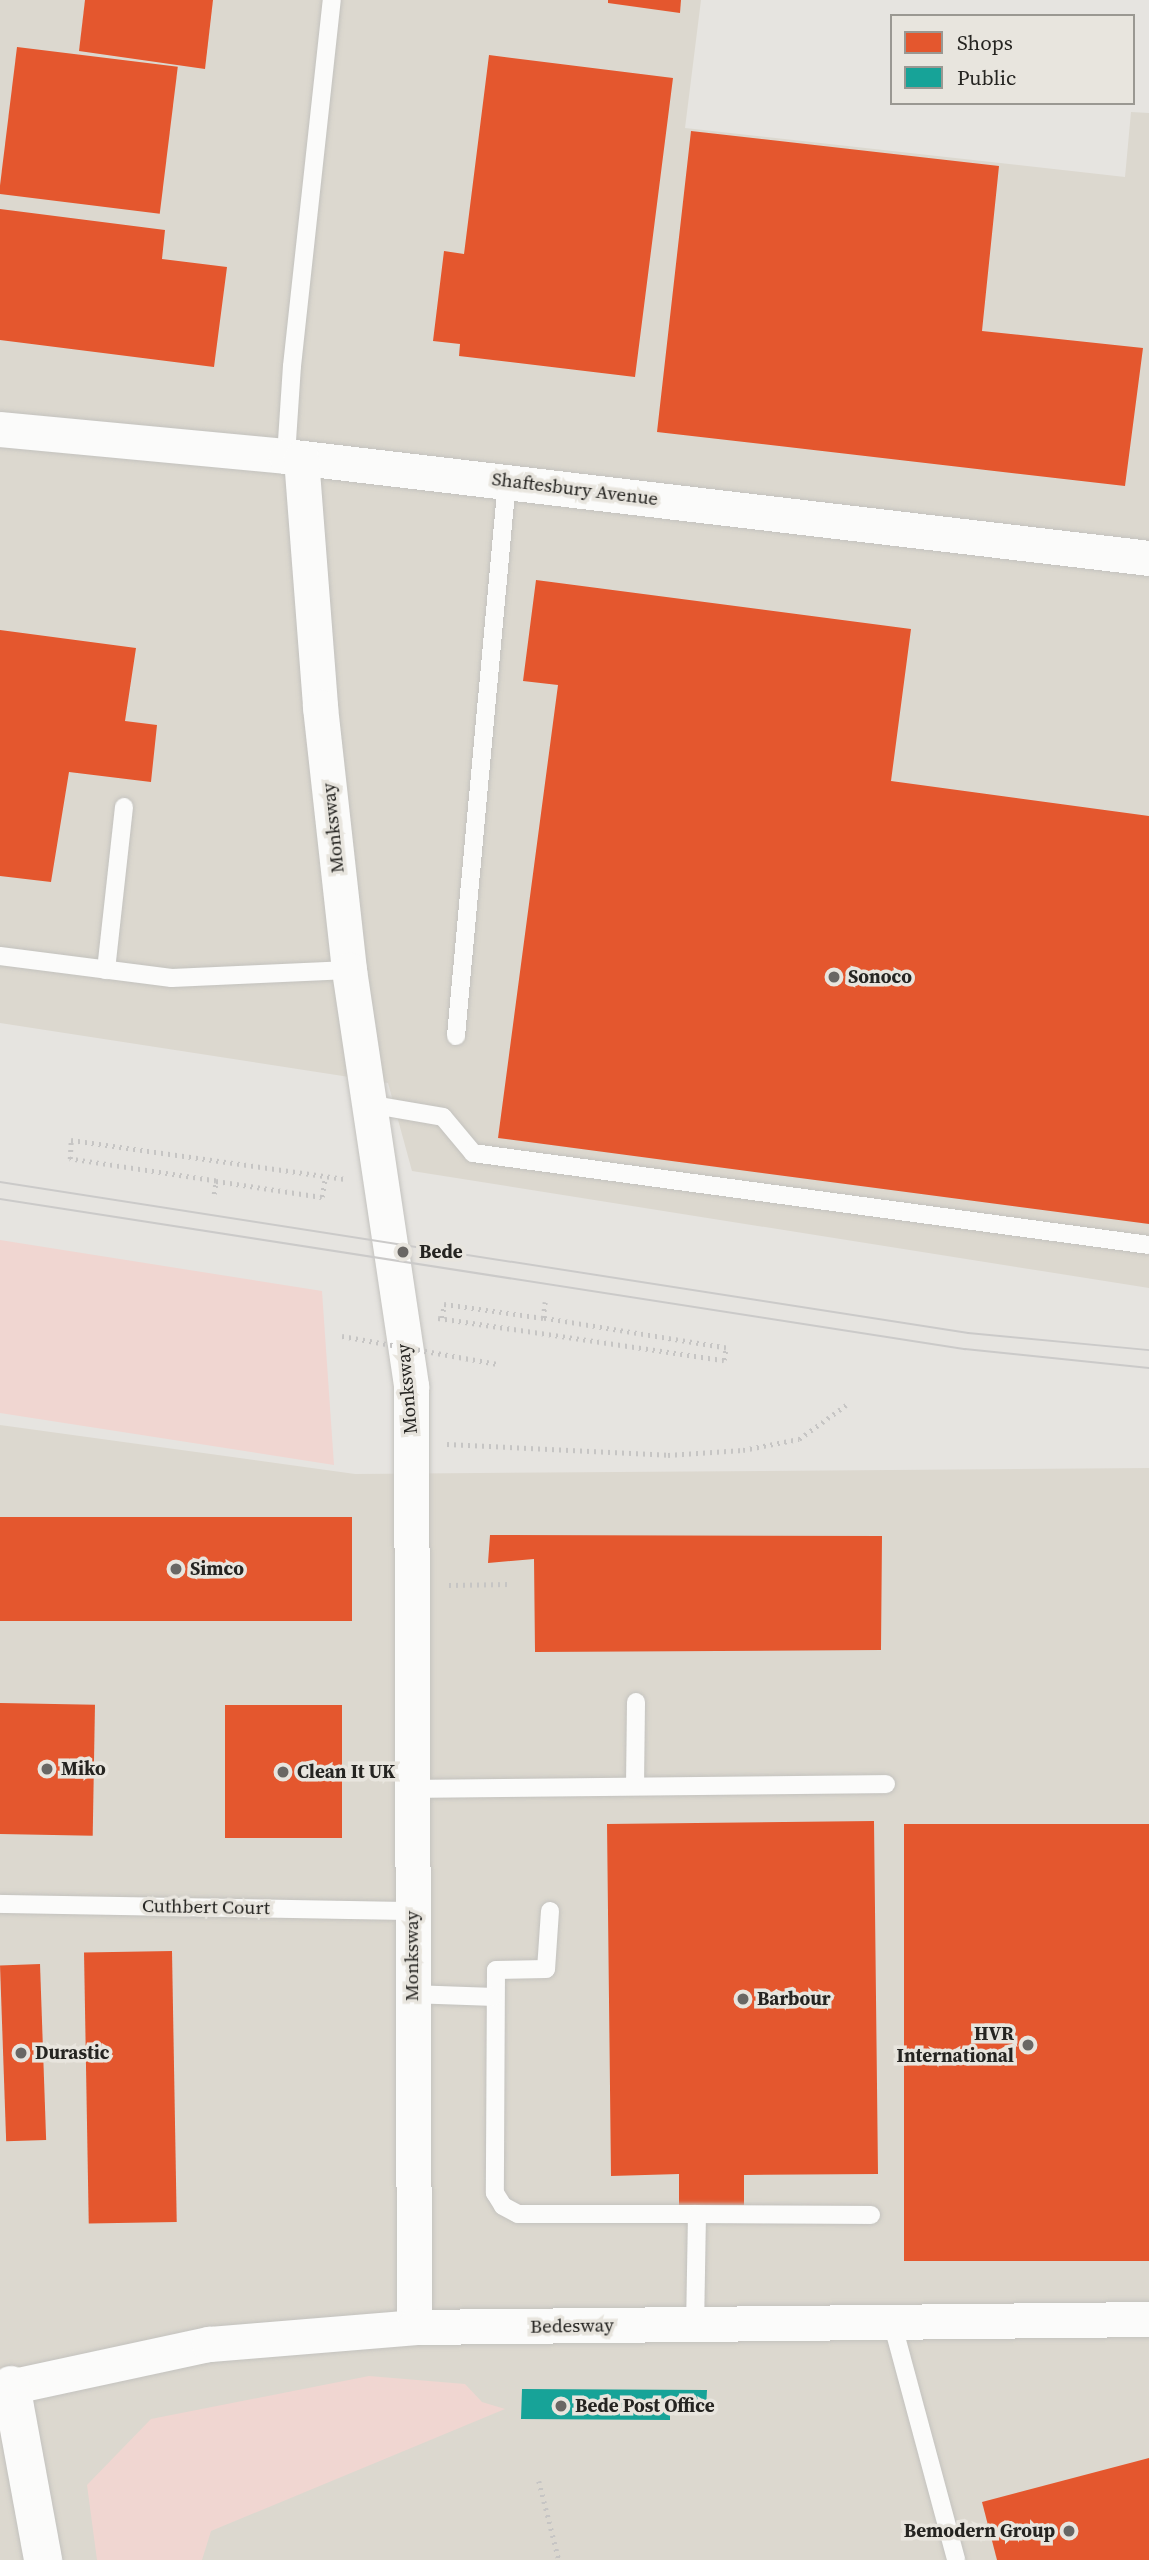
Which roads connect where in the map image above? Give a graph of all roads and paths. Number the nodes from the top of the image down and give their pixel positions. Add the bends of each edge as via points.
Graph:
1 (332, 0) edge
2 (0, 429) edge
3 (294, 456) junction
4 (508, 481) junction
5 (1149, 558) edge
6 (124, 807) dead end
7 (0, 956) edge
8 (106, 970) junction
9 (349, 970) junction
10 (456, 1036) dead end
11 (368, 1104) junction
12 (325, 1178) junction
13 (357, 1180) dead end
14 (216, 1181) junction
15 (214, 1195) dead end
16 (1149, 1244) edge
17 (545, 1302) dead end
18 (399, 1312) junction
19 (442, 1318) junction
20 (543, 1318) junction
21 (342, 1336) dead end
22 (498, 1364) dead end
23 (846, 1405) dead end
24 (412, 1443) junction
25 (511, 1584) dead end
26 (412, 1586) junction
27 (636, 1702) dead end
28 (886, 1784) dead end
29 (635, 1785) junction
30 (414, 1789) junction
31 (0, 1904) edge
32 (412, 1911) junction
33 (550, 1911) dead end
34 (412, 1994) junction
35 (493, 1997) junction
36 (697, 2214) junction
37 (871, 2215) dead end
38 (1149, 2319) edge
39 (892, 2322) junction
40 (695, 2324) junction
41 (414, 2328) junction
42 (6, 2387) edge
43 (539, 2481) dead end
44 (43, 2560) edge
45 (559, 2560) edge
46 (956, 2560) edge

1 - 3 lane via 292,366
2 - 3 street, Shaftesbury Avenue
3 - 4 street, Shaftesbury Avenue
3 - 9 street, Monksway
4 - 5 street, Shaftesbury Avenue
4 - 10 lane
6 - 8 lane
7 - 8 lane
8 - 9 lane via 172,978
9 - 11 street, Monksway
11 - 16 lane via 443,1117 473,1153
11 - 18 street, Monksway
12 - 13 path
12 - 14 path via 322,1197
12 - 14 path via 71,1140 70,1159
14 - 15 path
17 - 20 path
18 - 19 path
18 - 24 street, Monksway via 411,1386
19 - 20 path via 444,1304
19 - 20 path via 724,1360 726,1348
21 - 22 path, bridge
23 - 24 path via 799,1438 743,1450 668,1455
24 - 26 street, Monksway
25 - 26 path
26 - 30 street, Monksway
27 - 29 lane
28 - 29 lane
29 - 30 lane
30 - 32 street, Monksway
31 - 32 lane, Cuthbert Court
32 - 34 street, Monksway
33 - 35 lane via 546,1969 496,1970
34 - 35 lane
34 - 41 street, Monksway
35 - 36 lane via 495,2193 503,2206 518,2214
36 - 37 lane
36 - 40 lane
38 - 39 street, Bedesway
39 - 40 street, Bedesway
39 - 46 lane
40 - 41 street, Bedesway
41 - 42 street, Bedesway via 209,2344
42 - 44 street
43 - 45 path

